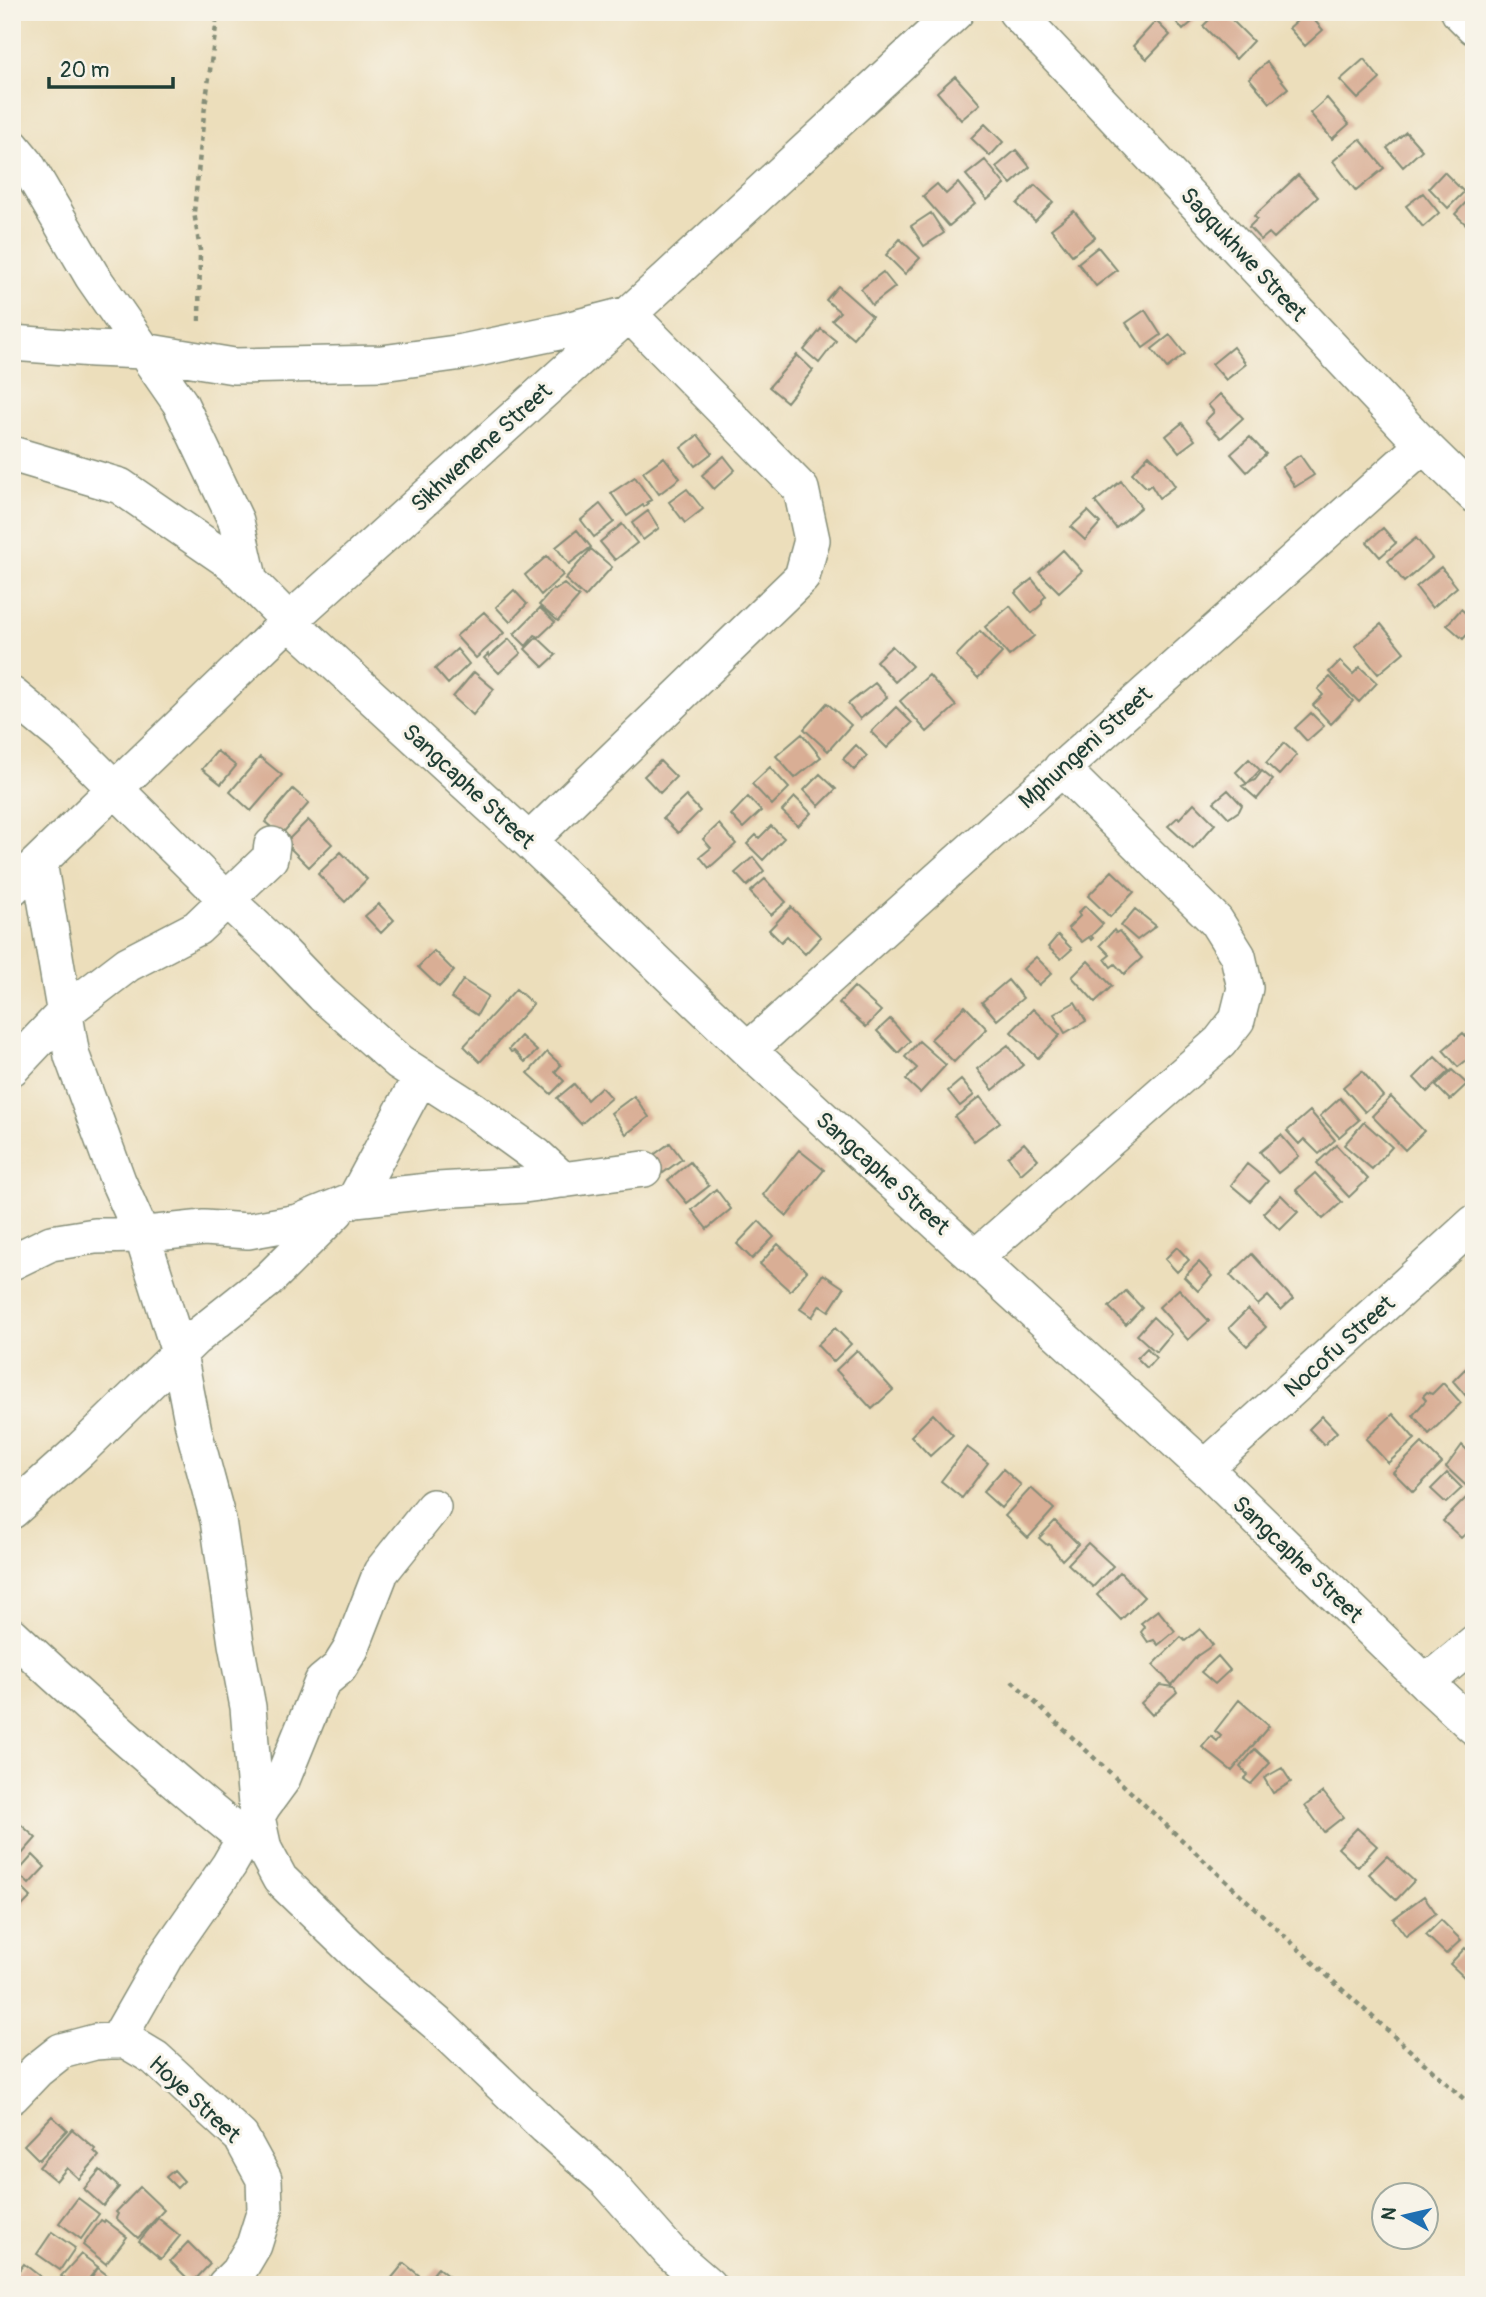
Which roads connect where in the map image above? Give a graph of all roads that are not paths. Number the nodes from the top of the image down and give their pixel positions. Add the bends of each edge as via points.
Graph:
1 (956, 12) edge
2 (1016, 12) edge
3 (1459, 12) edge
4 (1474, 27) edge
5 (12, 146) edge
6 (629, 314) junction
7 (12, 343) edge
8 (144, 351) junction
9 (1423, 445) junction
10 (12, 454) edge
11 (1474, 495) edge
12 (250, 582) junction
13 (289, 621) junction
14 (12, 695) edge
15 (1061, 768) junction
16 (117, 788) junction
17 (529, 841) junction
18 (272, 845) dead end
19 (39, 862) junction
20 (12, 888) edge
21 (227, 900) junction
22 (65, 1012) junction
23 (748, 1050) junction
24 (12, 1068) edge
25 (421, 1076) junction
26 (644, 1169) dead end
27 (563, 1180) junction
28 (350, 1202) junction
29 (1474, 1223) edge
30 (142, 1235) junction
31 (976, 1257) junction
32 (12, 1262) edge
33 (179, 1354) junction
34 (1205, 1468) junction
35 (433, 1507) dead end
36 (12, 1511) edge
37 (12, 1635) edge
38 (1474, 1643) edge
39 (1426, 1683) junction
40 (1474, 1727) edge
41 (251, 1828) junction
42 (117, 2041) junction
43 (12, 2096) edge
44 (225, 2285) edge
45 (708, 2285) edge

1 - 6 street, Sikhwenene Street
2 - 9 street, Sagqukhwe Street
3 - 4 street
5 - 8 street
6 - 8 street via 513,342 382,363 234,366
6 - 13 street, Sikhwenene Street
6 - 17 street via 801,489 812,540 802,577
7 - 8 street
8 - 12 street via 180,403 236,521
9 - 11 street, Sagqukhwe Street
9 - 15 street, Mphungeni Street
10 - 12 street, Sangcaphe Street via 120,486 232,563
12 - 13 street, Sangcaphe Street
13 - 16 street, Sikhwenene Street
13 - 17 street, Sangcaphe Street
14 - 16 street
15 - 23 street, Mphungeni Street
15 - 31 street via 1216,921 1238,956 1245,988 1237,1020 1220,1042
16 - 19 street, Sikhwenene Street
16 - 21 street
17 - 23 street, Sangcaphe Street
18 - 21 street via 270,858
19 - 20 street, Sikhwenene Street
19 - 22 street
21 - 22 street via 197,928 128,964
21 - 25 street via 323,995
22 - 24 street
22 - 30 street via 72,1056
23 - 31 street, Sangcaphe Street
25 - 27 street via 537,1156
25 - 28 street
26 - 27 street
27 - 28 street
28 - 30 street via 298,1222 248,1231 204,1228
28 - 33 street via 268,1280
29 - 34 street, Nocofu Street
30 - 32 street via 51,1243
30 - 33 street
31 - 34 street, Sangcaphe Street
33 - 36 street
33 - 41 street via 218,1520 248,1707
34 - 39 street, Sangcaphe Street
35 - 41 street via 381,1572 351,1649 339,1668 322,1682 282,1780
37 - 41 street via 190,1794
38 - 39 street
39 - 40 street, Sangcaphe Street
41 - 42 street via 165,1957
41 - 45 street via 280,1879 607,2181 671,2253
42 - 43 street, Hoye Street via 61,2051
42 - 44 street, Hoye Street via 125,2040 155,2058 241,2137 264,2179 265,2210 254,2245

